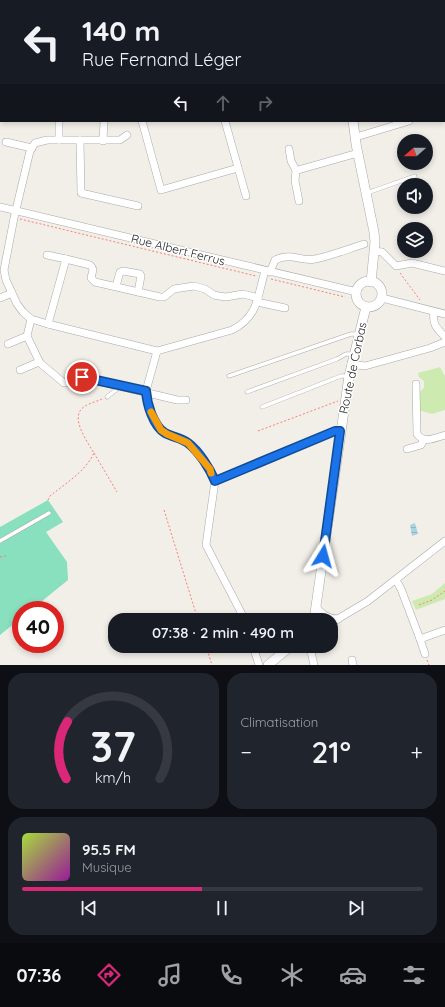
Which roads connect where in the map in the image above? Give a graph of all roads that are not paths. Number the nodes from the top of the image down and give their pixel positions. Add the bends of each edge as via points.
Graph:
1 (59, 122) edge
2 (104, 122) edge
3 (142, 122) edge
4 (226, 122) edge
5 (353, 122) edge
6 (406, 122) edge
7 (126, 135) dead end
8 (356, 137) junction
9 (58, 140) junction
10 (80, 140) junction
11 (103, 141) junction
12 (6, 142) dead end
13 (32, 148) junction
14 (289, 149) dead end
15 (358, 153) junction
16 (238, 168) junction
17 (296, 170) junction
18 (415, 176) dead end
19 (367, 193) junction
20 (246, 196) dead end
21 (299, 201) dead end
22 (138, 206) dead end
23 (0, 207) edge
24 (16, 211) junction
25 (364, 244) dead end
26 (374, 251) junction
27 (4, 252) edge
28 (48, 255) dead end
29 (66, 259) junction
30 (267, 271) junction
31 (445, 271) edge
32 (371, 282) junction
33 (116, 286) junction
34 (138, 292) junction
35 (357, 292) junction
36 (12, 293) junction
37 (0, 298) edge
38 (382, 298) junction
39 (257, 300) junction
40 (366, 307) junction
41 (285, 308) dead end
42 (434, 312) junction
43 (445, 314) edge
44 (31, 319) junction
45 (48, 324) junction
46 (358, 334) junction
47 (27, 336) junction
48 (445, 337) edge
49 (445, 342) edge
50 (8, 344) dead end
51 (157, 351) junction
52 (353, 354) junction
53 (39, 362) junction
54 (351, 364) junction
55 (20, 370) dead end
56 (229, 376) dead end
57 (348, 376) junction
58 (416, 384) dead end
59 (119, 385) junction
60 (146, 391) junction
61 (247, 392) dead end
62 (107, 397) road end
63 (186, 400) dead end
64 (262, 407) dead end
65 (340, 431) junction
66 (445, 436) edge
67 (424, 440) junction
68 (407, 449) dead end
69 (215, 481) junction
70 (49, 513) dead end
71 (0, 541) edge
72 (445, 541) edge
73 (396, 580) junction
74 (316, 607) junction
75 (241, 613) edge
76 (315, 613) edge
77 (323, 613) edge
78 (338, 619) edge
79 (445, 630) edge
80 (420, 639) junction
81 (255, 653) edge
82 (283, 653) edge
83 (311, 653) edge
84 (426, 656) road end
85 (259, 665) edge
86 (268, 665) edge
87 (314, 665) edge

1 - 9 street
2 - 11 street
3 - 16 street via 161,190
4 - 16 street
5 - 8 street
6 - 8 street
7 - 11 street via 120,140
8 - 15 street
9 - 10 street
9 - 13 street via 35,143
10 - 11 street
10 - 22 street via 81,192
12 - 13 street
13 - 24 street
14 - 17 street
15 - 17 street
15 - 19 street
16 - 20 street
17 - 21 street via 295,181
18 - 19 lane
19 - 26 street via 374,232
23 - 24 street, Rue Albert Ferrus
24 - 27 street
24 - 30 street, Rue Albert Ferrus
25 - 30 street via 314,260 284,256 274,260
26 - 31 street via 382,252 397,266 412,263
26 - 32 street
27 - 36 street via 4,270
28 - 29 street
29 - 33 street via 90,265 93,280
29 - 45 street
30 - 35 street, Rue Albert Ferrus
30 - 39 street
32 - 35 street via 362,284
32 - 38 street via 380,288
33 - 34 street
33 - 34 street via 120,272 140,274
34 - 39 street via 164,297 174,289 194,286 218,296 243,294
35 - 40 street, Route de Corbas via 360,303
36 - 37 street
36 - 44 street via 17,304
38 - 40 street, Route de Corbas via 374,306
38 - 42 street
39 - 41 street
39 - 51 street via 255,310 238,327
40 - 46 street, Route de Corbas
42 - 43 street
42 - 48 street via 434,324
44 - 45 street
44 - 47 street
45 - 51 street
46 - 52 street, Route de Corbas
46 - 56 lane via 351,334
47 - 50 street
47 - 53 street
49 - 54 street via 365,366
51 - 60 street
52 - 54 street, Route de Corbas
52 - 61 lane via 346,354
53 - 55 street
53 - 59 street via 64,382 82,377
54 - 57 street, Route de Corbas
57 - 64 lane via 341,376
57 - 65 street, Route de Corbas
58 - 67 street via 416,431
59 - 60 street
59 - 62 lane
60 - 63 street
60 - 69 street via 149,408 161,430 188,443 210,469
65 - 69 street
65 - 74 street, Route de Corbas
66 - 67 street
67 - 68 street via 420,445
69 - 75 street via 206,545
70 - 71 lane
72 - 73 street
73 - 78 street
73 - 80 street
74 - 76 street, Route de Corbas
74 - 77 street
79 - 80 street
80 - 84 street
81 - 85 street
82 - 86 street
83 - 87 street

